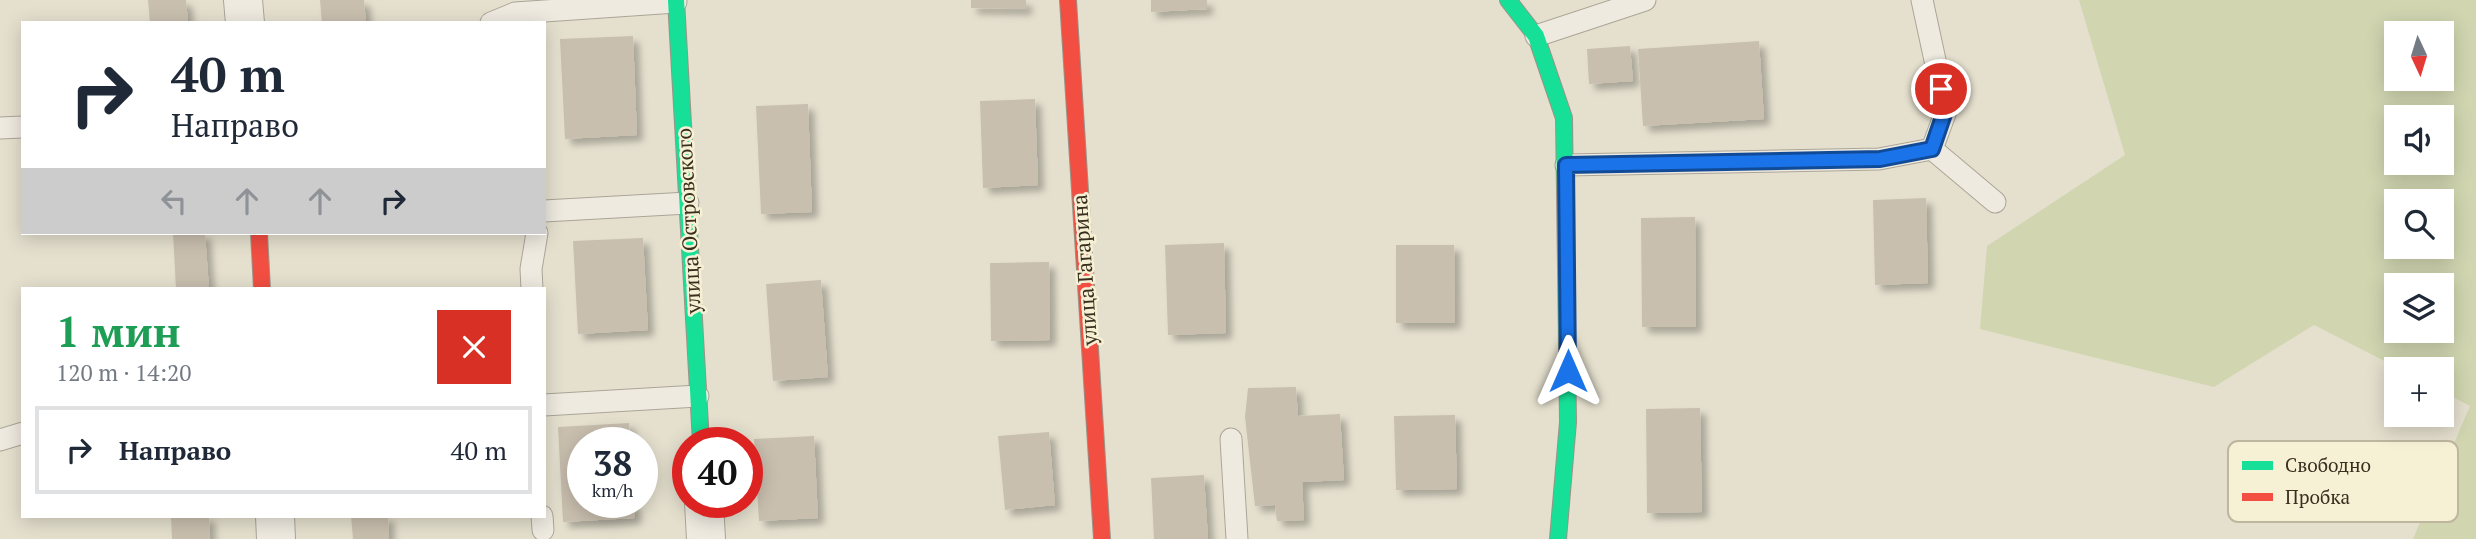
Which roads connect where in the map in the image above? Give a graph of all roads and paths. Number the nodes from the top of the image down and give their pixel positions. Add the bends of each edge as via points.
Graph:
1 (243, 0) edge
2 (1069, 0) edge
3 (1508, 0) edge
4 (1645, 0) edge
5 (1922, 0) edge
6 (676, 1) edge
7 (514, 12) edge
8 (245, 21) edge
9 (495, 21) edge
10 (1536, 36) junction
11 (21, 127) edge
12 (0, 128) edge
13 (1932, 149) junction
14 (1566, 165) junction
15 (1994, 202) dead end
16 (688, 203) junction
17 (546, 211) edge
18 (259, 235) edge
19 (537, 235) edge
20 (262, 287) edge
21 (532, 287) edge
22 (698, 396) junction
23 (546, 405) edge
24 (700, 427) edge
25 (21, 434) edge
26 (1231, 439) dead end
27 (0, 440) edge
28 (275, 518) edge
29 (705, 518) edge
30 (276, 539) edge
31 (706, 539) edge
32 (1102, 539) edge
33 (1237, 539) edge
34 (1558, 539) edge

1 - 8 street
2 - 32 street, улица Гагарина
3 - 10 street
4 - 10 lane
5 - 13 lane via 1945,111
6 - 7 lane
6 - 16 street, улица Островского
7 - 9 lane
10 - 14 street via 1564,118
11 - 12 lane
13 - 14 lane via 1880,159
13 - 15 lane
14 - 34 street via 1568,422
16 - 17 lane
16 - 22 street, улица Островского
18 - 20 street
19 - 21 lane
22 - 23 lane
22 - 24 street, улица Островского
25 - 27 lane
26 - 33 lane
28 - 30 street
29 - 31 street

